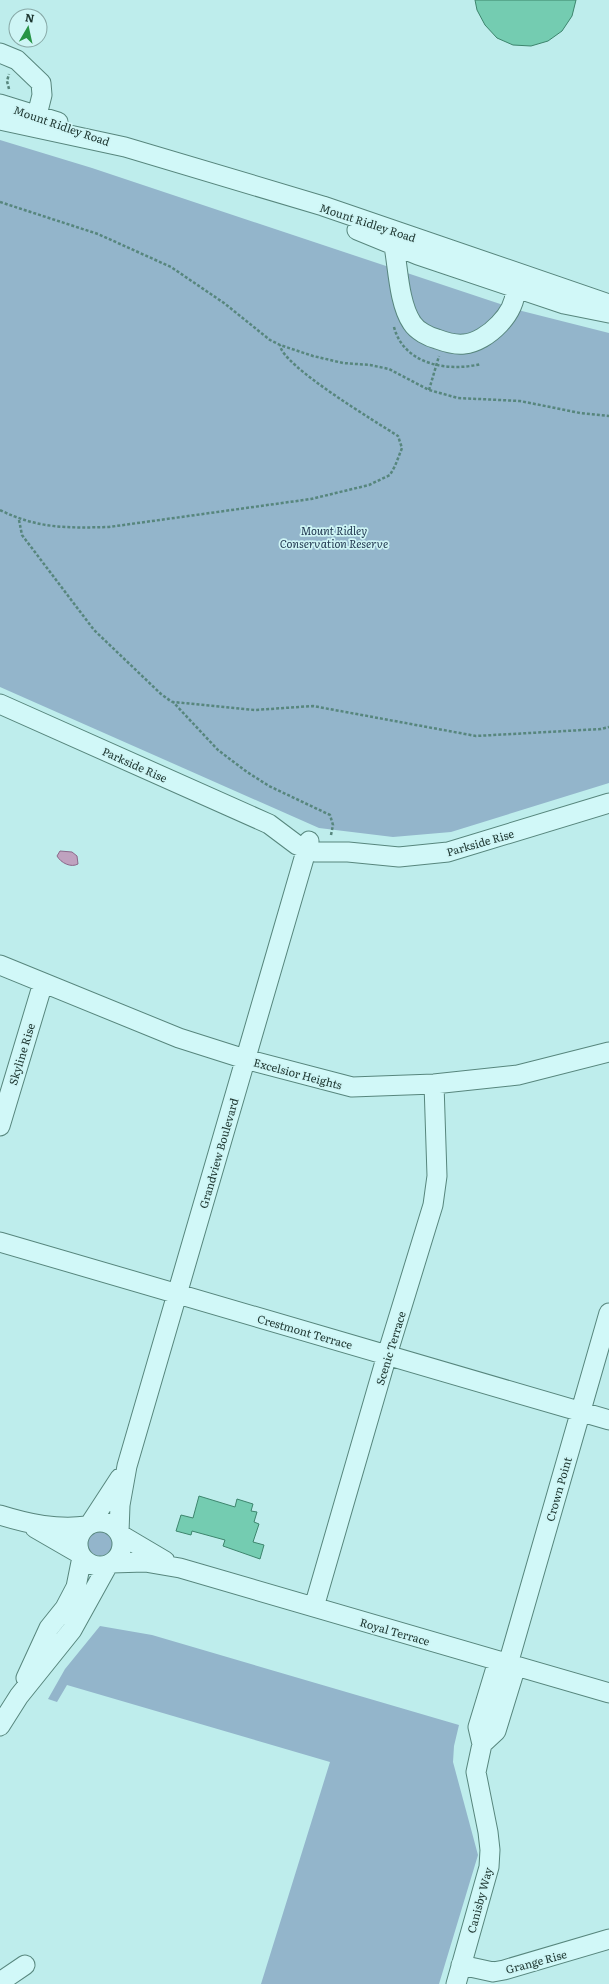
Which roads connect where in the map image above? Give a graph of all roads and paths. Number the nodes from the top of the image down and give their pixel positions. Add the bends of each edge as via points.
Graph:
1 (0, 53) edge
2 (0, 104) edge
3 (37, 115) junction
4 (0, 120) edge
5 (125, 147) junction
6 (268, 191) junction
7 (0, 202) edge
8 (394, 246) junction
9 (506, 268) junction
10 (515, 287) junction
11 (609, 304) edge
12 (609, 313) edge
13 (280, 345) junction
14 (441, 350) dead end
15 (429, 390) junction
16 (609, 416) edge
17 (0, 510) edge
18 (19, 520) junction
19 (173, 702) junction
20 (0, 704) edge
21 (609, 727) edge
22 (609, 803) edge
23 (308, 845) junction
24 (328, 845) junction
25 (348, 852) junction
26 (0, 965) edge
27 (43, 983) junction
28 (609, 1052) edge
29 (245, 1059) junction
30 (434, 1084) junction
31 (0, 1126) edge
32 (0, 1242) edge
33 (177, 1293) junction
34 (609, 1314) edge
35 (387, 1355) junction
36 (581, 1412) junction
37 (609, 1420) edge
38 (127, 1466) junction
39 (0, 1515) edge
40 (25, 1523) junction
41 (88, 1525) junction
42 (120, 1534) junction
43 (81, 1555) junction
44 (110, 1564) junction
45 (180, 1568) junction
46 (314, 1607) junction
47 (507, 1664) junction
48 (609, 1693) edge
49 (19, 1696) junction
50 (0, 1726) edge
51 (607, 1945) edge
52 (26, 1965) dead end
53 (461, 1965) junction
54 (0, 1982) edge
55 (456, 1984) edge

1 - 3 street via 17,60 41,83 42,95
2 - 3 street, Mount Ridley Road
3 - 5 street, Mount Ridley Road
4 - 5 street, Mount Ridley Road
5 - 6 street, Mount Ridley Road
6 - 8 street
6 - 9 street, Mount Ridley Road via 323,206
7 - 13 path via 98,234 171,267
8 - 10 street
8 - 10 street via 403,301 412,323 428,336 450,343 464,344 486,338 502,322 512,302
9 - 10 street
9 - 11 street, Mount Ridley Road
10 - 12 street via 564,304
13 - 15 path via 335,362 388,369
13 - 18 path via 284,354 327,391 398,436 401,441 401,453 390,475 370,486 311,499 139,524 78,528 38,525
14 - 15 path
15 - 16 path via 458,398 520,400
17 - 18 path
18 - 19 path via 22,535 94,630 161,694
19 - 21 path via 255,710 313,706 476,736
19 - 24 path via 218,750 247,772 330,815 333,825
20 - 23 street, Parkside Rise via 269,824 290,829
22 - 25 street, Parkside Rise via 448,852 399,857
23 - 24 street, Parkside Rise
23 - 25 street, Parkside Rise via 320,853
23 - 29 street, Grandview Boulevard
24 - 25 street, Parkside Rise
26 - 27 street, Excelsior Heights
27 - 29 street, Excelsior Heights via 179,1038
27 - 31 street, Skyline Rise
28 - 30 street, Excelsior Heights via 518,1075
29 - 30 street, Excelsior Heights via 352,1087
29 - 33 street, Grandview Boulevard
30 - 35 street, Scenic Terrace via 436,1189
32 - 33 street, Crestmont Terrace
33 - 35 street, Crestmont Terrace
33 - 38 street, Grandview Boulevard
34 - 36 street, Crown Point
35 - 36 street, Crestmont Terrace
35 - 46 street, Scenic Terrace
36 - 37 street, Crestmont Terrace
36 - 47 street, Crown Point
38 - 41 street, Grandview Boulevard via 111,1494
38 - 42 street, Grandview Boulevard via 120,1505
39 - 40 street
40 - 41 street via 55,1527
40 - 43 street
41 - 42 street via 103,1522 115,1527
41 - 43 street via 79,1536 78,1548
42 - 44 street via 122,1548
42 - 45 street, Royal Terrace via 151,1554
43 - 44 street via 93,1565
43 - 49 street via 76,1587 71,1599 43,1640
44 - 45 street, Royal Terrace via 145,1562
44 - 49 street via 72,1630
45 - 46 street, Royal Terrace
46 - 47 street, Royal Terrace
47 - 48 street, Royal Terrace
47 - 53 street, Canisby Way via 478,1727 482,1744 476,1772 488,1832 489,1867
49 - 50 street
51 - 53 street, Grange Rise via 504,1970 488,1971
52 - 54 street
53 - 55 street, Canisby Way

